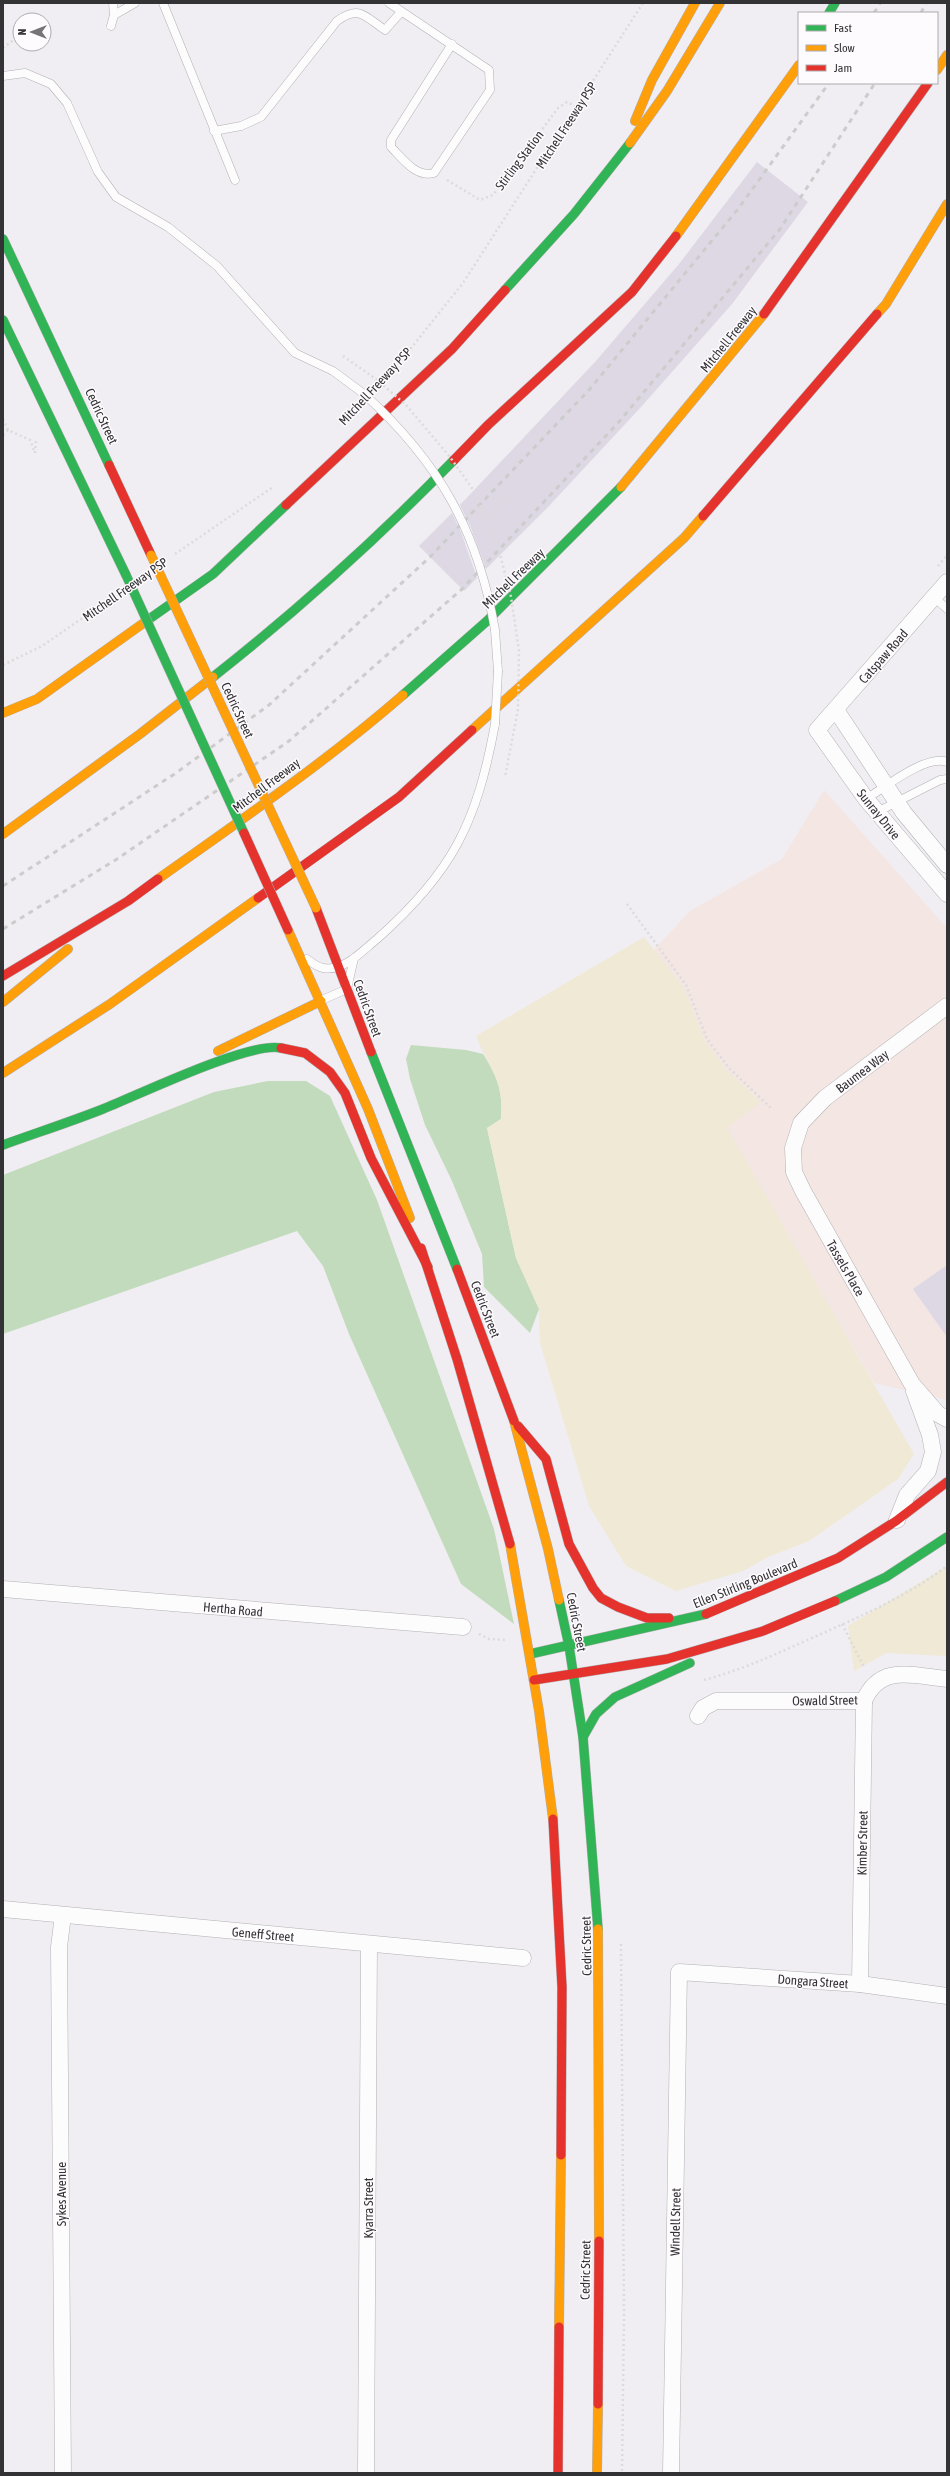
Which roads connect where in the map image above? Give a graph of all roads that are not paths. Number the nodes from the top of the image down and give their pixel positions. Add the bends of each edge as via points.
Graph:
1 (112, 3) edge
2 (135, 3) edge
3 (163, 3) edge
4 (389, 3) edge
5 (695, 3) edge
6 (720, 3) edge
7 (835, 3) edge
8 (401, 12) junction
9 (830, 12) edge
10 (114, 15) junction
11 (111, 26) dead end
12 (452, 44) junction
13 (947, 56) edge
14 (798, 65) edge
15 (938, 69) edge
16 (3, 76) edge
17 (927, 84) edge
18 (214, 131) junction
19 (622, 154) junction
20 (235, 180) dead end
21 (947, 204) edge
22 (3, 239) edge
23 (3, 320) edge
24 (947, 582) edge
25 (934, 597) junction
26 (947, 609) edge
27 (836, 710) junction
28 (3, 713) edge
29 (817, 730) joint
30 (947, 762) edge
31 (947, 779) edge
32 (886, 786) junction
33 (866, 799) junction
34 (896, 801) junction
35 (877, 812) junction
36 (3, 834) edge
37 (947, 865) edge
38 (947, 894) edge
39 (128, 900) junction
40 (288, 930) junction
41 (354, 958) junction
42 (339, 967) junction
43 (3, 976) edge
44 (347, 989) junction
45 (321, 1001) junction
46 (3, 1002) edge
47 (947, 1006) edge
48 (3, 1073) edge
49 (181, 1077) junction
50 (3, 1145) edge
51 (793, 1148) joint
52 (428, 1267) junction
53 (912, 1384) junction
54 (513, 1419) junction
55 (947, 1419) edge
56 (947, 1482) edge
57 (896, 1521) junction
58 (947, 1537) edge
59 (3, 1589) edge
60 (690, 1619) junction
61 (463, 1627) road end
62 (763, 1631) junction
63 (569, 1646) junction
64 (530, 1654) junction
65 (574, 1673) junction
66 (947, 1679) edge
67 (534, 1680) junction
68 (864, 1701) junction
69 (698, 1716) dead end
70 (583, 1737) junction
71 (3, 1909) edge
72 (63, 1915) junction
73 (369, 1944) junction
74 (523, 1958) dead end
75 (679, 1972) joint
76 (860, 1984) junction
77 (947, 1996) edge
78 (63, 2473) edge
79 (366, 2473) edge
80 (558, 2473) edge
81 (597, 2473) edge
82 (671, 2473) edge

1 - 10 lane
2 - 10 lane
3 - 18 lane
4 - 8 lane
5 - 19 main road via 652,80
6 - 19 main road via 667,91
7 - 9 main road
8 - 12 lane
8 - 18 lane via 384,30 360,13 350,13 337,21 261,117 241,126
10 - 11 lane
12 - 12 lane via 391,140 391,147 418,173 425,175 434,173 490,90 489,70
13 - 15 main road
14 - 36 main road via 692,216 632,292 488,425 410,505 265,636 140,734
16 - 41 lane, bridge via 25,73 51,84 67,103 98,172 116,197 181,236 217,266 295,353 332,371 364,394 393,420 435,471 457,508 480,563 493,617 498,672 495,724 486,771 462,836 441,872 408,911
17 - 39 main road, Mitchell Freeway via 763,316 632,476 560,550 487,621 376,718 253,811
18 - 20 lane
19 - 28 main road via 574,214 452,349 213,574 37,699
21 - 48 main road via 886,304 678,543 399,796 110,1004
22 - 42 main road, Cedric Street, bridge via 316,908
23 - 40 main road, Cedric Street, bridge via 126,575
24 - 25 street, Catspaw Road
25 - 26 lane
25 - 27 street, Catspaw Road
27 - 29 street, Catspaw Road
27 - 32 street, Sunray Drive
29 - 33 street, Sunray Drive
30 - 32 lane via 929,762
31 - 34 lane
32 - 33 lane
32 - 34 street, Sunray Drive
33 - 35 street, Sunray Drive
34 - 35 lane
34 - 37 street, Sunray Drive
35 - 38 street, Sunray Drive
39 - 43 main road, Mitchell Freeway
39 - 46 main road
40 - 42 lane via 304,957 322,968
40 - 45 main road, Cedric Street
41 - 42 lane
41 - 44 lane
42 - 44 main road, Cedric Street
44 - 45 lane
44 - 54 main road, Cedric Street via 387,1096 436,1213
45 - 49 main road via 226,1046
45 - 52 main road, Cedric Street via 386,1151
47 - 51 street, Baumea Way via 825,1098 801,1123
49 - 50 main road via 103,1109
49 - 52 main road via 234,1056 272,1046 305,1054 330,1072 345,1093 371,1158
51 - 53 street, Tassels Place via 794,1172 803,1191
52 - 64 main road, Cedric Street via 513,1554
53 - 55 street, Tassels Place via 938,1414
53 - 57 street, Tassels Place via 930,1435 933,1452 928,1471 907,1495
54 - 60 main road via 546,1459 569,1544 601,1598 647,1618
54 - 63 main road, Cedric Street via 549,1556
56 - 57 main road, Ellen Stirling Boulevard
57 - 60 main road, Ellen Stirling Boulevard via 838,1558 800,1576
58 - 62 main road via 886,1577
59 - 61 street, Hertha Road
60 - 63 main road, Ellen Stirling Boulevard
62 - 65 main road via 667,1659
62 - 70 main road via 615,1696 596,1714
63 - 64 main road, Ellen Stirling Boulevard
63 - 65 main road, Cedric Street
64 - 67 main road, Cedric Street
65 - 67 main road
65 - 70 main road, Cedric Street
66 - 68 street, Oswald Street via 894,1674 884,1677 868,1690
67 - 80 main road, Cedric Street via 555,1836 560,1917 562,1994
68 - 69 street, Oswald Street via 716,1701 703,1708
68 - 76 street, Kimber Street
70 - 81 main road, Cedric Street via 598,1910 600,2070
71 - 72 street, Geneff Street
72 - 73 street, Geneff Street
72 - 78 street, Sykes Avenue via 59,1947
73 - 74 street, Geneff Street
73 - 79 street, Kyarra Street
75 - 76 street, Dongara Street
75 - 82 street, Windell Street
76 - 77 street, Dongara Street

